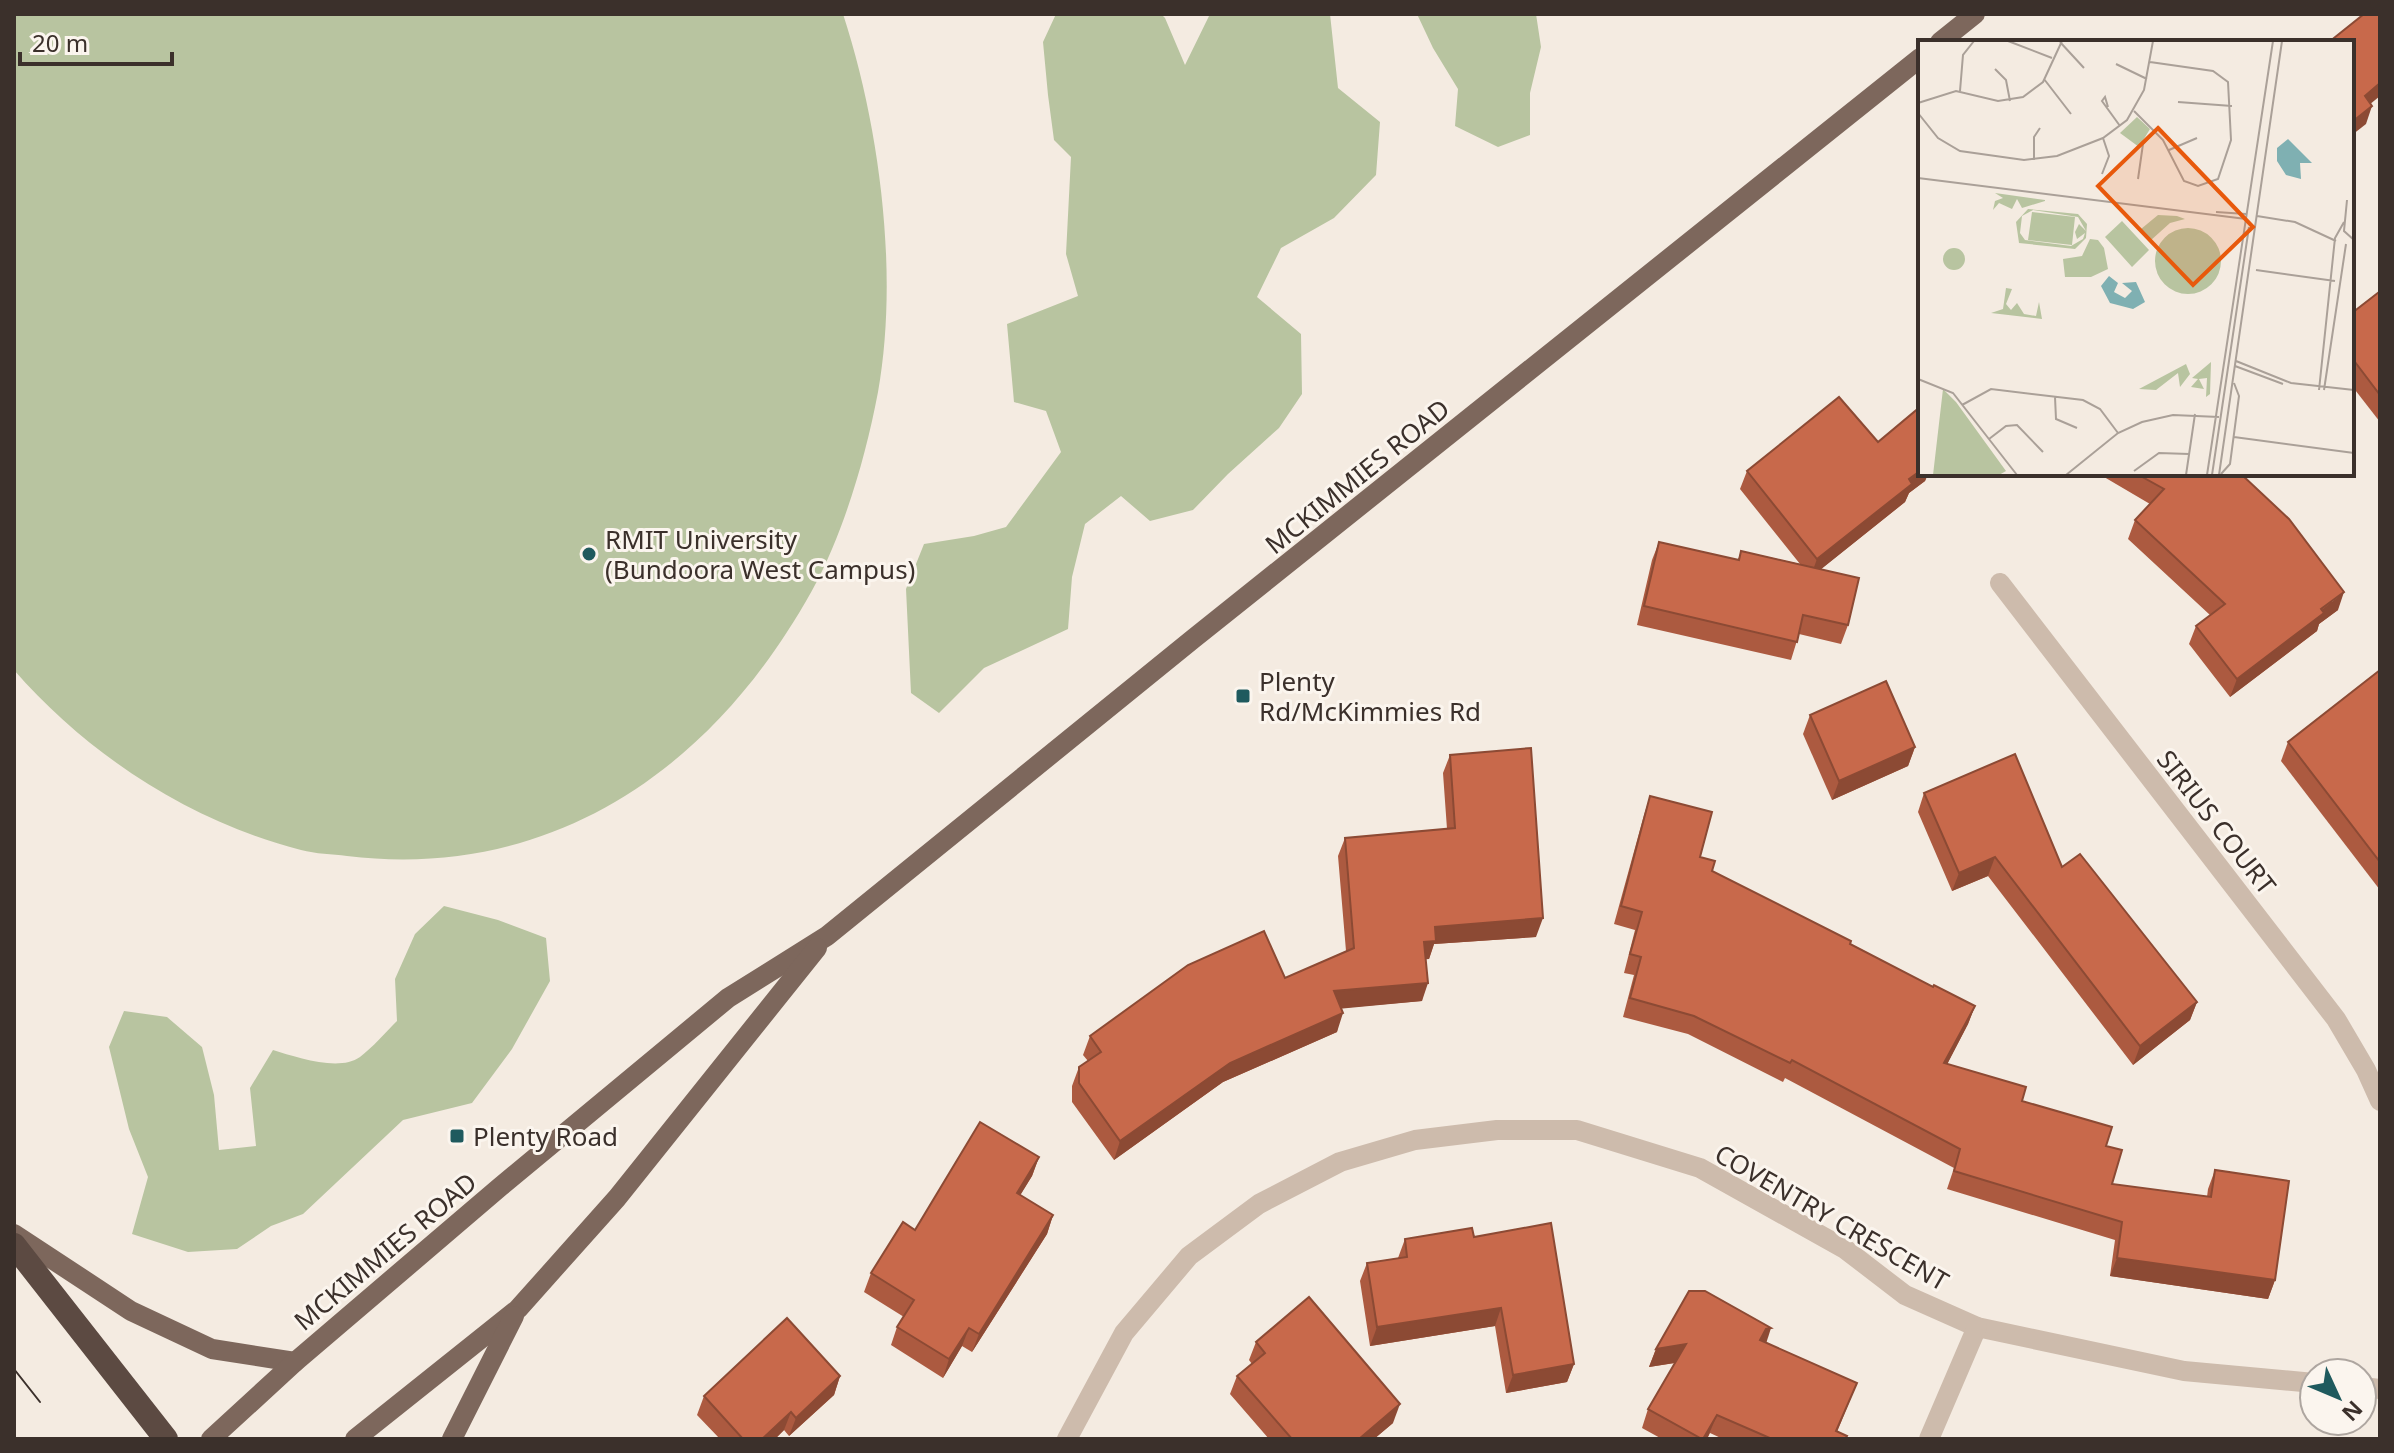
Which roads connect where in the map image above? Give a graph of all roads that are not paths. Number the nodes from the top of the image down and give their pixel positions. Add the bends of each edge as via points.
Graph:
1 (1975, 14) edge
2 (1942, 40) edge
3 (1918, 60) edge
4 (2000, 583) dead end
5 (827, 936) junction
6 (2380, 1101) edge
7 (14, 1234) edge
8 (14, 1245) edge
9 (518, 1309) junction
10 (1977, 1327) junction
11 (295, 1362) junction
12 (2298, 1382) edge
13 (166, 1439) edge
14 (211, 1439) edge
15 (355, 1439) edge
16 (452, 1439) edge
17 (1067, 1439) edge
18 (1929, 1439) edge

1 - 2 main road
3 - 5 main road, MCKIMMIES ROAD
4 - 6 street, SIRIUS COURT via 2336,1019
5 - 9 main road, MCKIMMIES ROAD via 617,1198
5 - 11 main road, MCKIMMIES ROAD via 728,998
7 - 11 main road via 131,1311 212,1349
8 - 13 highway
9 - 15 main road, MCKIMMIES ROAD
9 - 16 main road
10 - 12 street, COVENTRY CRESCENT via 2184,1371
10 - 17 street, COVENTRY CRESCENT via 1905,1295 1845,1249 1700,1168 1577,1130 1497,1130 1429,1138 1340,1162 1259,1204 1189,1256 1124,1333
10 - 18 street
11 - 14 main road, MCKIMMIES ROAD

